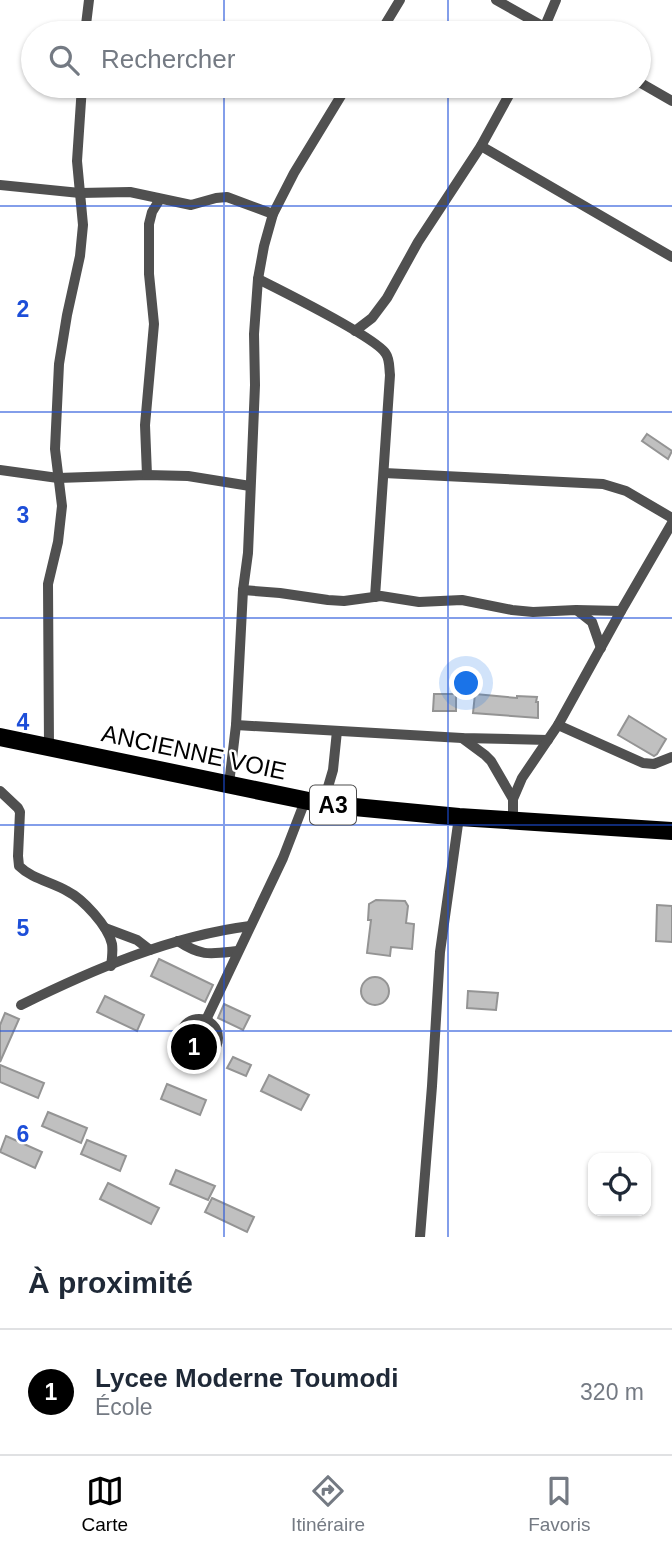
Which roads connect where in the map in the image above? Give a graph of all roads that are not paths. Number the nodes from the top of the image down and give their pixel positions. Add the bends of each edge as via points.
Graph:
1 (89, 0) edge
2 (400, 0) edge
3 (496, 0) edge
4 (556, 0) edge
5 (86, 21) edge
6 (387, 21) edge
7 (531, 21) edge
8 (550, 21) edge
9 (651, 89) edge
10 (81, 98) edge
11 (341, 98) edge
12 (507, 98) edge
13 (672, 101) edge
14 (481, 146) junction
15 (0, 185) edge
16 (80, 192) junction
17 (160, 199) junction
18 (273, 214) junction
19 (672, 257) edge
20 (258, 279) junction
21 (355, 331) junction
22 (0, 470) edge
23 (384, 473) junction
24 (146, 475) junction
25 (58, 478) junction
26 (250, 486) junction
27 (672, 520) edge
28 (243, 590) junction
29 (375, 597) junction
30 (576, 610) junction
31 (621, 611) junction
32 (601, 648) junction
33 (236, 725) junction
34 (558, 725) junction
35 (337, 731) junction
36 (0, 737) edge
37 (462, 738) junction
38 (548, 740) junction
39 (49, 747) junction
40 (672, 757) edge
41 (229, 784) junction
42 (0, 791) edge
43 (513, 799) junction
44 (314, 802) junction
45 (459, 817) junction
46 (513, 821) junction
47 (672, 831) edge
48 (250, 926) junction
49 (105, 929) junction
50 (178, 941) junction
51 (150, 950) junction
52 (238, 951) junction
53 (111, 966) junction
54 (22, 1005) dead end
55 (206, 1020) dead end
56 (420, 1237) edge

1 - 5 street
2 - 6 street
3 - 7 street
4 - 8 street
9 - 13 street
10 - 16 street
11 - 18 street
12 - 14 street
14 - 19 street
14 - 21 street via 387,298
15 - 16 street
16 - 17 street via 130,192
16 - 25 street via 80,257 59,364
17 - 18 street via 191,205 227,197
17 - 24 street via 150,219 149,236 154,324 145,425
18 - 20 street
20 - 21 street
20 - 26 street
21 - 23 street via 379,346 388,361
22 - 25 street
23 - 27 street via 603,484 626,491
23 - 29 street
24 - 25 street
24 - 26 street
25 - 39 street via 58,542 47,592
26 - 28 street
27 - 31 street
28 - 29 street via 344,601
28 - 33 street
29 - 30 street via 462,600 533,612
30 - 31 street
30 - 32 street via 592,622
31 - 32 street
32 - 34 street
33 - 35 street
33 - 41 street
34 - 38 street
34 - 40 street via 643,763
35 - 37 street
35 - 44 street via 333,770
36 - 39 main road, ANCIENNE VOIE / A3
37 - 38 street
37 - 43 street via 491,761
38 - 43 street
39 - 41 main road, ANCIENNE VOIE / A3
41 - 44 main road, ANCIENNE VOIE / A3
42 - 49 street via 20,812 19,866 73,894
43 - 46 street
44 - 45 main road, ANCIENNE VOIE / A3
44 - 48 street
45 - 46 main road, ANCIENNE VOIE / A3
45 - 56 street via 440,952
46 - 47 main road, ANCIENNE VOIE / A3
48 - 50 street
48 - 52 street
49 - 51 street via 137,940
49 - 53 street via 112,948
50 - 51 street
50 - 52 street via 204,954
51 - 53 street
52 - 55 street
53 - 54 street

